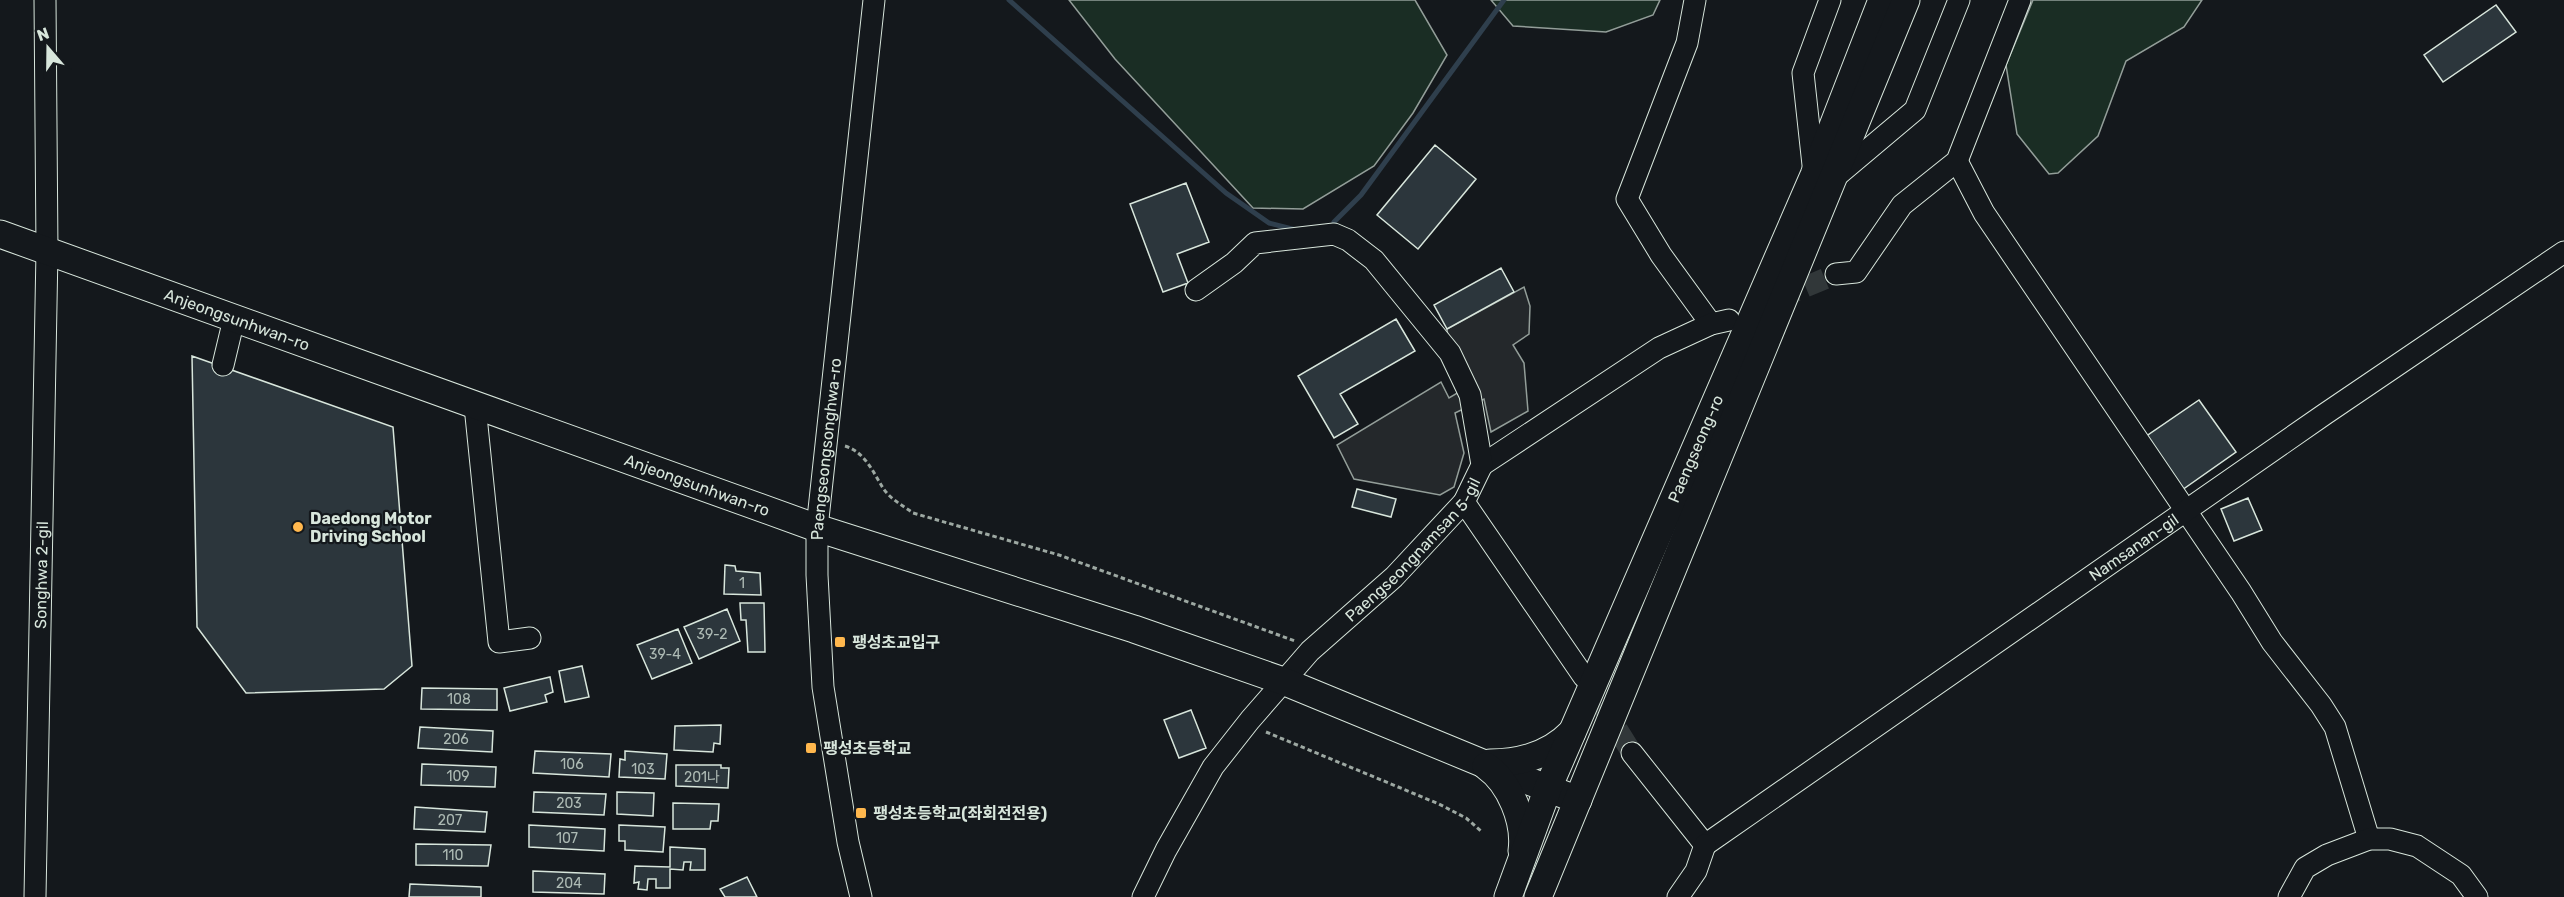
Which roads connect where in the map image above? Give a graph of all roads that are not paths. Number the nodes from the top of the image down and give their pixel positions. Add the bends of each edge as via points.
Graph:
1 (45, 0) edge
2 (874, 0) edge
3 (1695, 0) edge
4 (1830, 0) edge
5 (1882, 0) edge
6 (1906, 0) edge
7 (1959, 0) edge
8 (2020, 0) edge
9 (1957, 161) junction
10 (1823, 177) junction
11 (0, 234) edge
12 (47, 251) junction
13 (2564, 252) edge
14 (1836, 274) tunnel mouth
15 (1196, 290) dead end
16 (234, 319) junction
17 (223, 365) dead end
18 (475, 406) junction
19 (1482, 465) junction
20 (1464, 502) junction
21 (2185, 513) junction
22 (817, 528) junction
23 (530, 638) dead end
24 (1584, 677) tunnel mouth
25 (1283, 681) junction
26 (1572, 731) junction
27 (1632, 753) tunnel mouth
28 (1482, 763) junction
29 (1548, 788) junction
30 (1578, 800) junction
31 (2369, 839) junction
32 (1705, 845) junction
33 (1521, 861) junction
34 (35, 897) edge
35 (861, 897) edge
36 (1143, 897) edge
37 (1508, 897) edge
38 (1538, 897) edge
39 (1678, 897) edge
40 (2289, 897) edge
41 (2477, 897) edge

1 - 12 street, Songhwa 2-gil
2 - 22 street, Paengseongsonghwa-ro
3 - 19 street via 1687,43 1627,199 1661,255 1720,322 1659,348
4 - 10 street via 1803,74
5 - 10 main road, Paengseong-ro
6 - 10 main road, Paengseong-ro
7 - 10 street via 1915,110
8 - 9 street
9 - 14 street via 1902,205 1856,272
9 - 21 street via 1984,213
10 - 26 main road, Paengseong-ro
10 - 30 main road, Paengseong-ro
11 - 12 main road, Anjeongsunhwan-ro
12 - 16 main road, Anjeongsunhwan-ro
12 - 34 street, Songhwa 2-gil
13 - 21 street, Namsanan-gil
15 - 19 street, Paengseongnamsan 5-gil via 1255,243 1334,234 1348,240 1374,260 1450,353 1470,395
16 - 17 street
16 - 18 main road, Anjeongsunhwan-ro
18 - 22 main road, Anjeongsunhwan-ro
18 - 23 street via 499,642
19 - 20 street, Paengseongnamsan 5-gil
20 - 24 street
20 - 25 street, Paengseongnamsan 5-gil via 1394,577 1310,651
21 - 31 street via 2335,727
21 - 32 street, Namsanan-gil
22 - 25 main road, Anjeongsunhwan-ro
22 - 35 street, Paengseongsonghwa-ro via 822,687
25 - 28 main road, Anjeongsunhwan-ro
25 - 36 street, Paengseongnamsan 5-gil via 1213,767
26 - 28 main road via 1550,750 1532,758
26 - 29 main road, Paengseong-ro
27 - 32 street
28 - 29 main road, Anjeongsunhwan-ro
28 - 33 main road via 1499,777 1516,809 1523,837
29 - 30 main road, Anjeongsunhwan-ro
29 - 33 main road, Paengseong-ro
30 - 38 main road, Paengseong-ro
31 - 40 street via 2305,868
31 - 41 street via 2390,839 2417,846 2461,875
32 - 39 street via 1696,871
33 - 37 main road, Paengseong-ro

